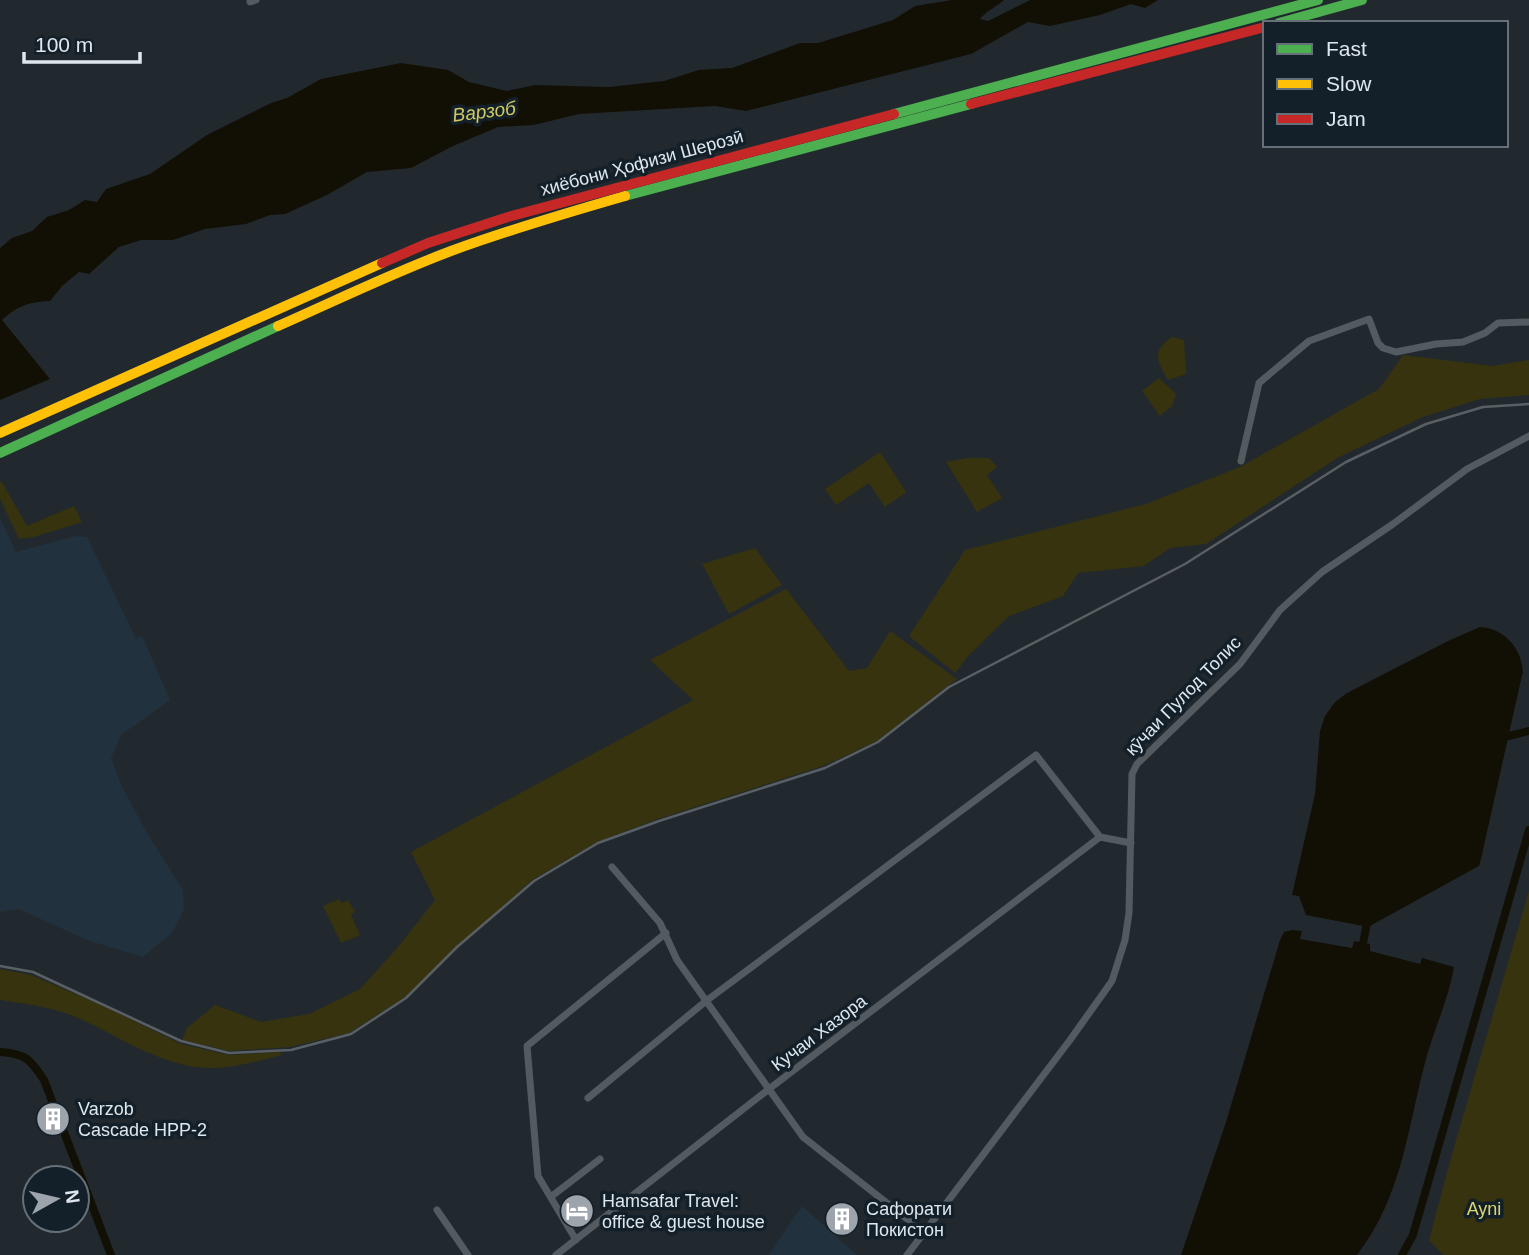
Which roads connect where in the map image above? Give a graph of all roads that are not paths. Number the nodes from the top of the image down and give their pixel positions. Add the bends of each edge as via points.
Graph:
1 (1318, 0) edge
2 (1362, 0) edge
3 (1286, 21) edge
4 (1263, 28) edge
5 (1529, 322) edge
6 (0, 433) edge
7 (1529, 436) edge
8 (0, 453) edge
9 (1241, 461) dead end
10 (1100, 836) junction
11 (1131, 843) junction
12 (612, 867) dead end
13 (666, 933) junction
14 (706, 1001) junction
15 (769, 1089) junction
16 (588, 1098) dead end
17 (600, 1159) dead end
18 (552, 1196) junction
19 (438, 1210) dead end
20 (925, 1233) junction
21 (576, 1240) junction
22 (468, 1255) edge
23 (556, 1255) edge
24 (907, 1255) edge

1 - 6 main road, хиёбони Ҳофизи Шерозӣ via 509,217 428,243
2 - 3 main road
4 - 8 main road, хиёбони Ҳофизи Шерозӣ via 532,223 380,280
5 - 9 street via 1498,323 1463,342 1396,352 1378,343 1369,319 1309,341 1259,383
7 - 11 street, кӯчаи Пулод Толис via 1466,469 1322,572 1280,610 1240,664 1137,764 1132,774
10 - 11 street
10 - 14 street via 1036,755
10 - 15 street, Кучаи Хазора
11 - 20 street, кӯчаи Пулод Толис via 1129,913 1112,981
12 - 13 street
13 - 14 street via 677,960
13 - 18 street via 527,1046 538,1176
14 - 15 street
14 - 16 street
15 - 20 street via 803,1137
15 - 21 street, Кучаи Хазора
17 - 18 street
18 - 21 street
19 - 22 street
20 - 24 street, кӯчаи Пулод Толис
21 - 23 street, Кучаи Хазора

